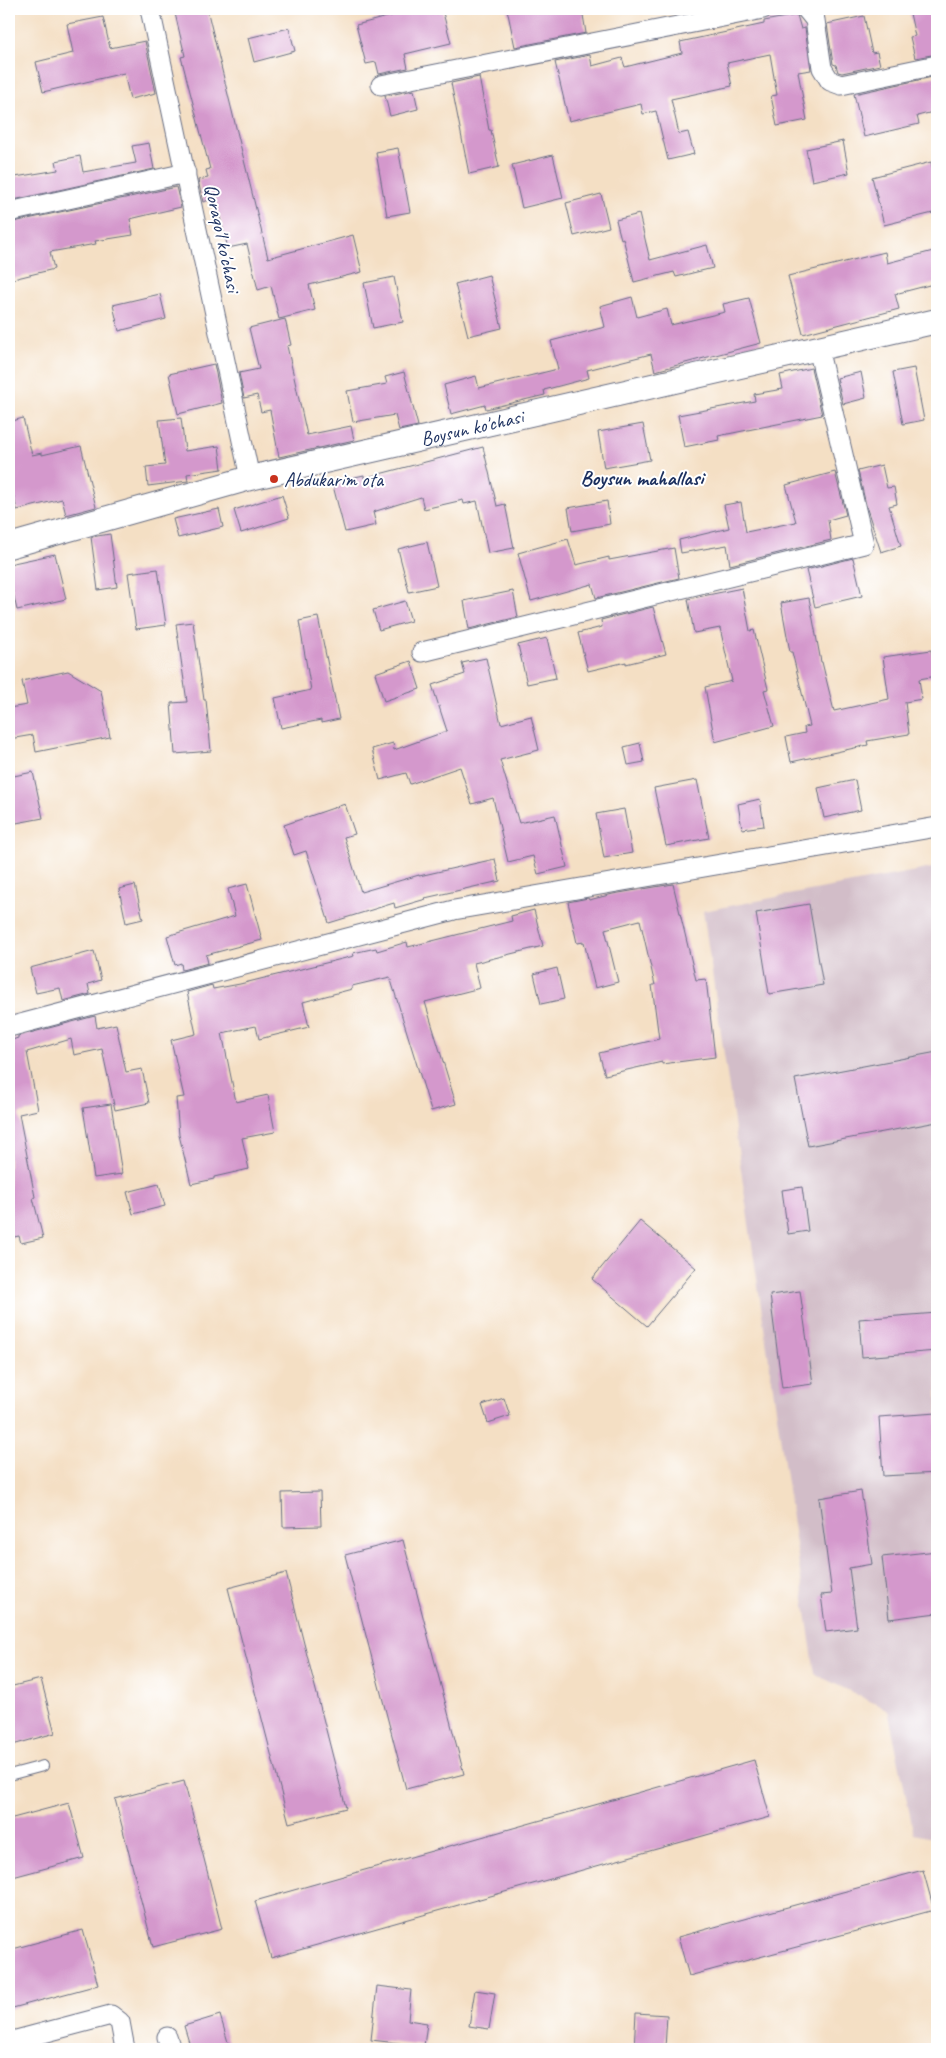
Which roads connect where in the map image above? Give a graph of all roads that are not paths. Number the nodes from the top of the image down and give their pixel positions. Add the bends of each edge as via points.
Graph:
1 (150, 9) edge
2 (763, 9) edge
3 (806, 9) edge
4 (937, 65) edge
5 (381, 85) dead end
6 (186, 173) junction
7 (9, 212) edge
8 (937, 320) edge
9 (818, 348) junction
10 (250, 478) junction
11 (9, 546) edge
12 (422, 652) dead end
13 (937, 827) edge
14 (9, 1027) edge
15 (43, 1766) dead end
16 (9, 1775) edge
17 (9, 2042) edge
18 (125, 2049) edge

1 - 6 street, Qoraqo'l ko'chasi
2 - 5 street
3 - 4 street via 816,20 822,68 830,81 841,84
6 - 7 street
6 - 10 street, Qoraqo'l ko'chasi
8 - 9 street, Boysun ko'chasi
9 - 10 street, Boysun ko'chasi
9 - 12 street via 864,544
10 - 11 street, Boysun ko'chasi
13 - 14 street via 454,910
15 - 16 lane
17 - 18 street via 111,2015 120,2022

